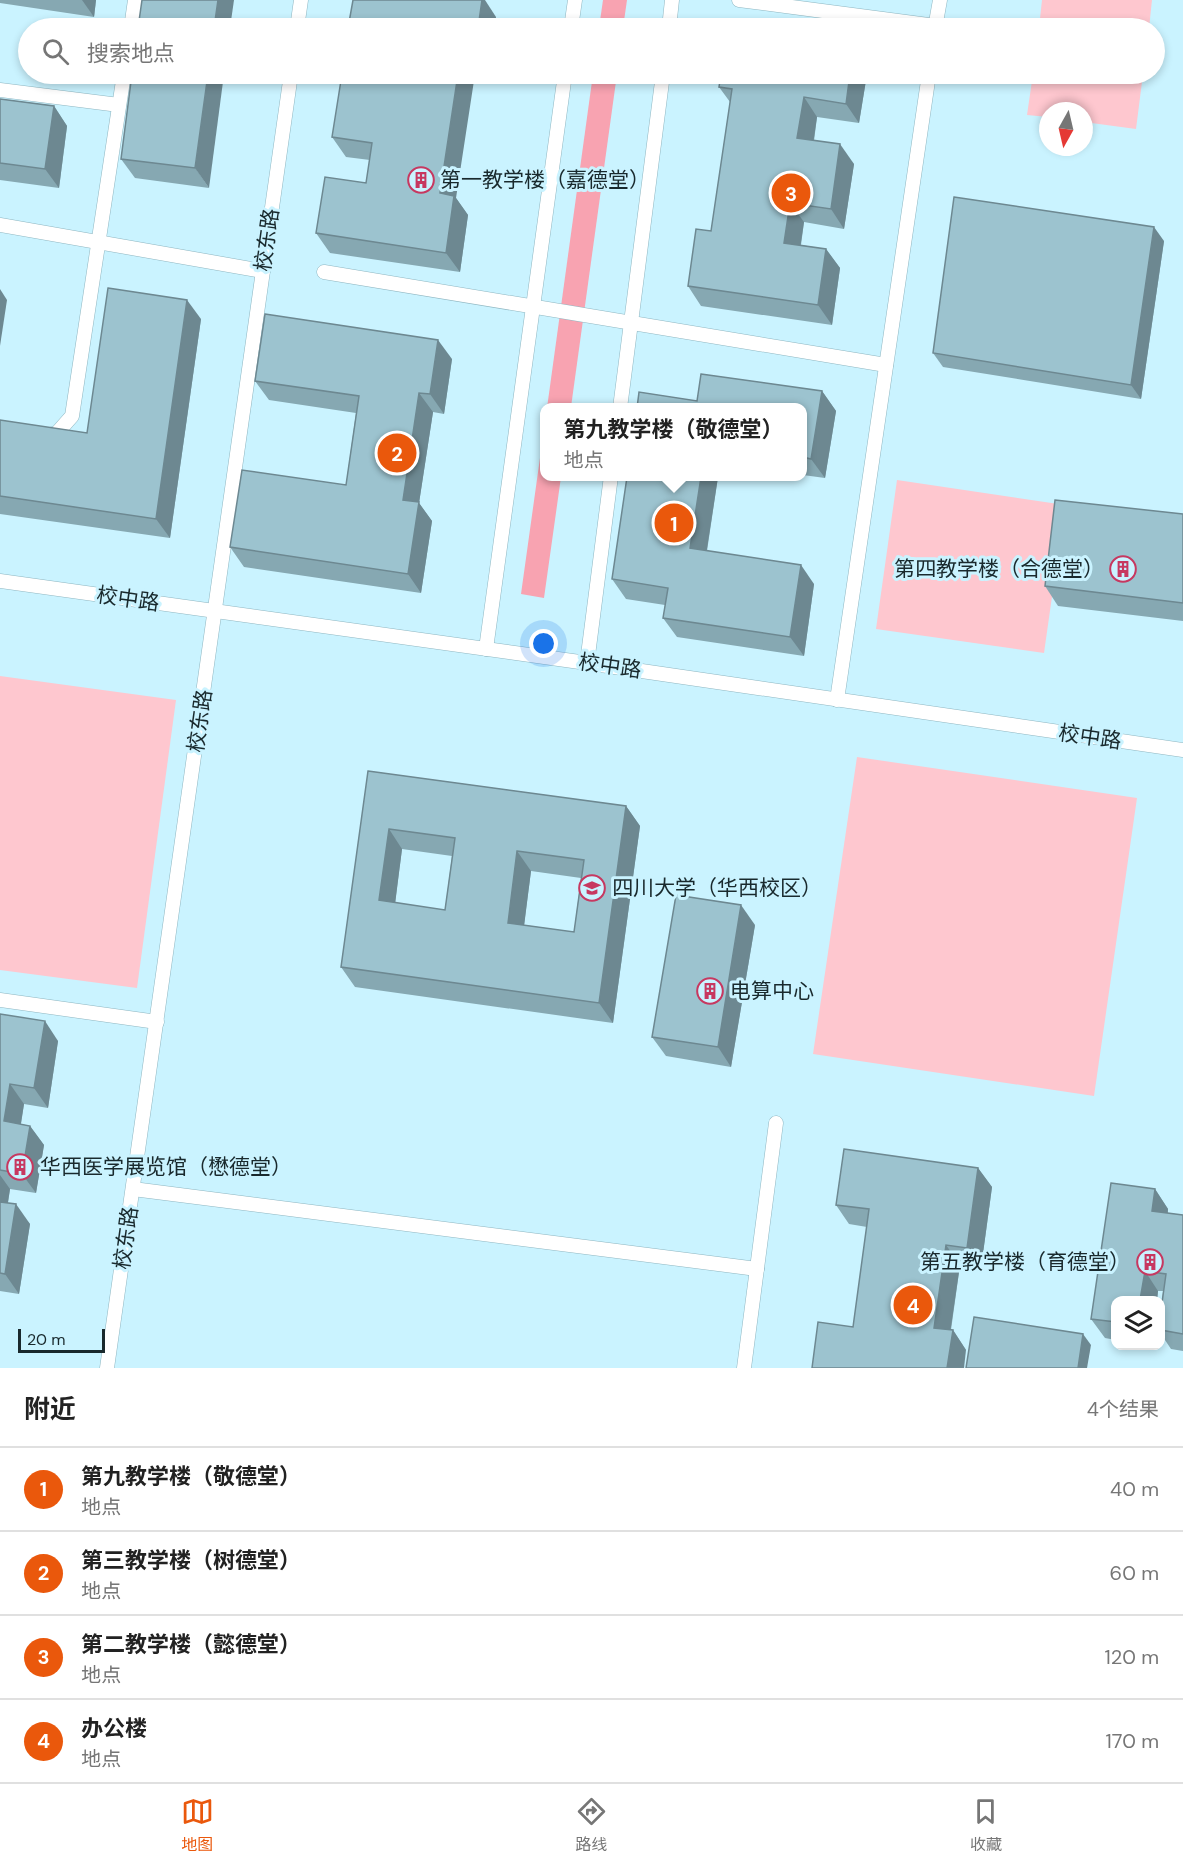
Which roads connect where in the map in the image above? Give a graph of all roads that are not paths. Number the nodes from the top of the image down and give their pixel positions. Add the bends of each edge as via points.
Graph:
1 (135, 0) edge
2 (301, 0) edge
3 (575, 0) edge
4 (672, 0) edge
5 (739, 0) edge
6 (940, 0) edge
7 (132, 18) edge
8 (298, 18) edge
9 (572, 18) edge
10 (670, 18) edge
11 (870, 18) edge
12 (937, 18) edge
13 (122, 84) edge
14 (290, 84) edge
15 (564, 84) edge
16 (662, 84) edge
17 (928, 84) edge
18 (0, 90) edge
19 (119, 105) junction
20 (0, 225) edge
21 (100, 241) junction
22 (263, 271) junction
23 (324, 272) edge
24 (533, 306) junction
25 (631, 322) junction
26 (886, 365) junction
27 (621, 403) edge
28 (30, 435) edge
29 (610, 481) edge
30 (0, 581) edge
31 (215, 611) junction
32 (486, 649) junction
33 (587, 663) junction
34 (837, 700) junction
35 (1183, 750) edge
36 (0, 1000) edge
37 (157, 1022) junction
38 (776, 1123) dead end
39 (133, 1189) junction
40 (758, 1269) junction
41 (107, 1368) edge
42 (744, 1368) edge

1 - 7 lane
2 - 8 lane
3 - 9 lane
4 - 10 lane
5 - 11 lane
6 - 12 lane
13 - 19 lane
14 - 22 lane, 校东路
15 - 24 lane
16 - 25 lane
17 - 26 lane
18 - 19 lane
19 - 21 lane
20 - 21 lane
21 - 22 lane
21 - 28 lane via 72,416 57,433
22 - 31 lane, 校东路
23 - 24 lane
24 - 25 lane
24 - 32 lane
25 - 26 lane
25 - 27 lane
26 - 34 lane
29 - 33 lane
30 - 31 lane, 校中路
31 - 32 lane, 校中路
31 - 37 lane, 校东路
32 - 33 lane, 校中路
33 - 34 lane, 校中路
34 - 35 lane, 校中路
36 - 37 lane
37 - 39 lane, 校东路
38 - 40 lane
39 - 40 lane
39 - 41 lane, 校东路
40 - 42 lane

